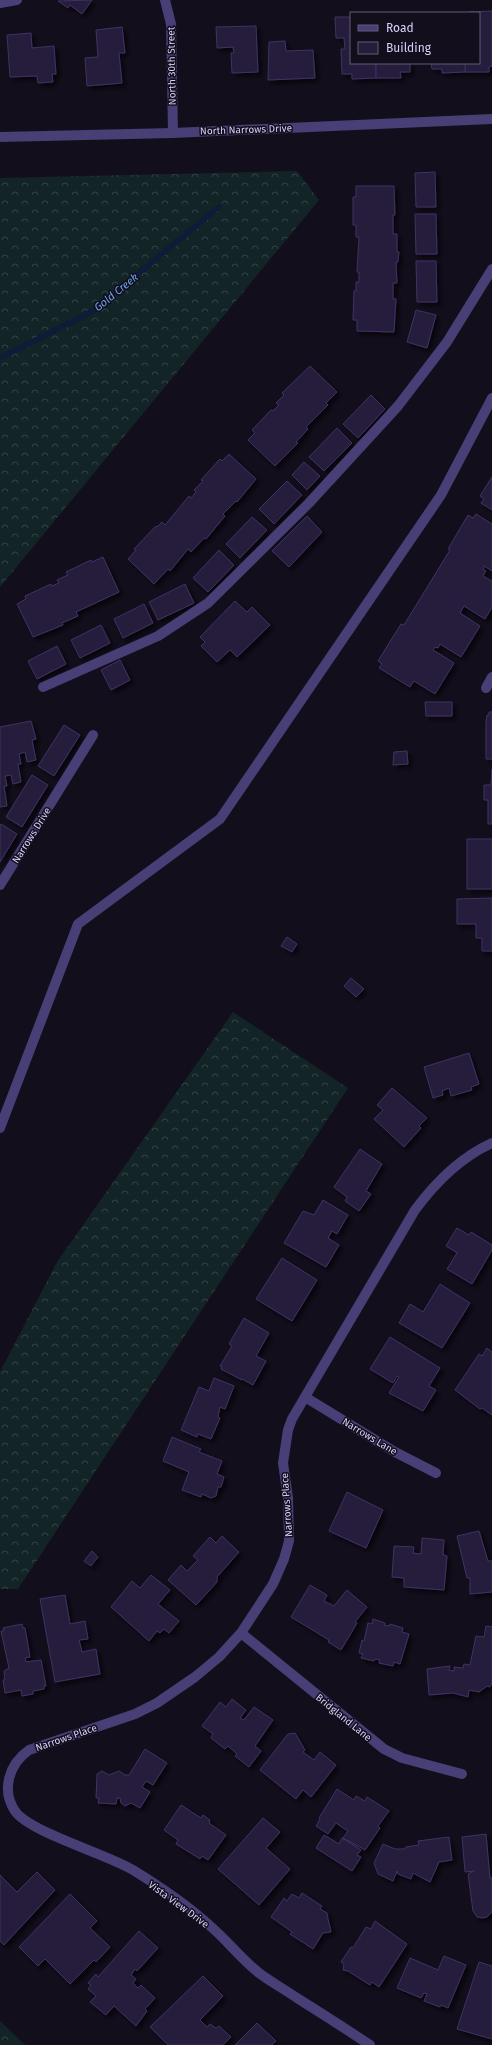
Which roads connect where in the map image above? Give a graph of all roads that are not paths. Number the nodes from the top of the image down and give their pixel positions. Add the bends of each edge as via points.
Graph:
1 (17, 0) edge
2 (165, 0) edge
3 (0, 2) edge
4 (492, 119) edge
5 (173, 132) junction
6 (0, 137) edge
7 (492, 269) edge
8 (492, 398) edge
9 (492, 677) edge
10 (43, 687) dead end
11 (486, 688) dead end
12 (93, 735) dead end
13 (0, 885) edge
14 (0, 1128) edge
15 (492, 1143) edge
16 (305, 1397) junction
17 (436, 1473) dead end
18 (241, 1633) junction
19 (462, 1774) dead end
20 (8, 1788) joint
21 (370, 2045) edge

1 - 3 street
2 - 5 street, North 30th Street via 171,24
4 - 5 street, North Narrows Drive
5 - 6 street, North Narrows Drive
7 - 10 street via 447,342 398,406 309,502 208,603 158,636
8 - 14 street via 441,495 220,819 78,924
9 - 11 street
12 - 13 street, Narrows Drive
15 - 16 street, Narrows Place via 472,1154 427,1192
16 - 17 street, Narrows Lane via 395,1452
16 - 18 street, Narrows Place via 288,1430 283,1463 288,1498 289,1541 273,1584
18 - 19 street, Bridgland Lane via 384,1749 402,1758
18 - 20 street, Narrows Place via 219,1658 196,1678 158,1703 134,1714 28,1750 16,1761 11,1770
20 - 21 street, Vista View Drive via 16,1812 28,1823 132,1870 210,1925 260,1974

